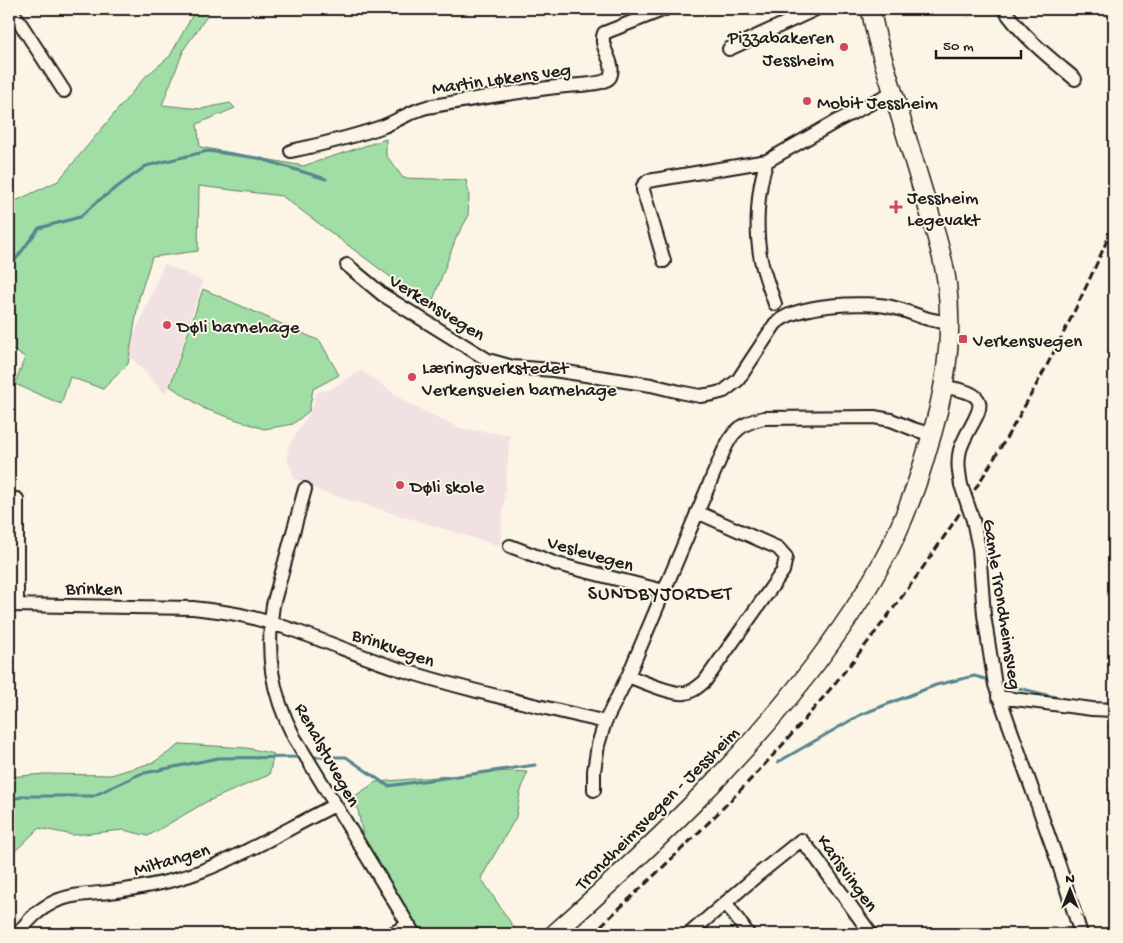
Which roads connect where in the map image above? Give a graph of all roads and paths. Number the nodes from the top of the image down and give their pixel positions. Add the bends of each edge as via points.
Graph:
1 (11, 9) edge
2 (665, 9) edge
3 (816, 9) edge
4 (871, 9) edge
5 (1004, 9) edge
6 (729, 49) dead end
7 (1075, 79) dead end
8 (64, 91) dead end
9 (893, 92) junction
10 (291, 151) dead end
11 (767, 161) junction
12 (664, 261) dead end
13 (347, 265) dead end
14 (775, 304) dead end
15 (950, 322) junction
16 (944, 387) junction
17 (933, 435) junction
18 (304, 489) dead end
19 (9, 499) edge
20 (698, 512) junction
21 (510, 546) dead end
22 (664, 591) junction
23 (13, 605) edge
24 (170, 608) joint
25 (270, 624) junction
26 (628, 676) junction
27 (998, 697) junction
28 (1114, 710) edge
29 (605, 722) junction
30 (594, 790) dead end
31 (335, 805) junction
32 (726, 903) junction
33 (411, 929) edge
34 (18, 934) edge
35 (391, 934) edge
36 (554, 934) edge
37 (689, 934) edge
38 (748, 934) edge
39 (871, 934) edge
40 (1081, 934) edge

1 - 8 street
2 - 10 street, Martin Løkens veg via 604,33 603,44 612,71 603,82 427,107 343,139
3 - 6 street
4 - 9 main road, Trondheimsvegen - Jessheim
5 - 7 street via 1032,43
9 - 11 street via 836,120
9 - 15 main road, Trondheimsvegen - Jessheim via 943,260
11 - 12 street via 645,183 644,194
11 - 14 street via 760,188 759,245 763,271
13 - 15 street, Verkensvegen via 383,295 488,360 651,385 700,396 724,391 738,380 780,319 790,315 854,303 876,304 930,321
15 - 16 main road, Trondheimsvegen - Jessheim
16 - 17 main road, Trondheimsvegen - Jessheim
16 - 27 street, Gamle Trondheimsveg, bridge via 968,392 979,402 978,414 959,453 958,472 979,549 986,640
17 - 20 street via 874,417 764,418 746,422 729,440
17 - 36 main road, Trondheimsvegen - Jessheim via 895,536 843,626 804,678 763,729 696,802
18 - 25 street, Renalstuvegen
19 - 23 street, Brinken via 17,499
20 - 22 street
20 - 26 street via 778,548 786,557 783,571 705,681 694,690 684,694 674,692
21 - 22 street, Veslevegen via 557,564
22 - 26 street
23 - 24 street, Brinken
24 - 25 street, Brinkvegen via 222,611
25 - 29 street, Brinkvegen via 449,684
25 - 31 street, Renalstuvegen via 272,678 280,706
26 - 29 street
27 - 28 street
27 - 40 street, Gamle Trondheimsveg
29 - 30 street
31 - 33 street, Renalstuvegen
31 - 34 street, Miltangen via 255,848 180,879 56,901 31,918
32 - 37 street, Karisvingen
32 - 38 street
32 - 39 street, Karisvingen via 801,840
33 - 35 street

